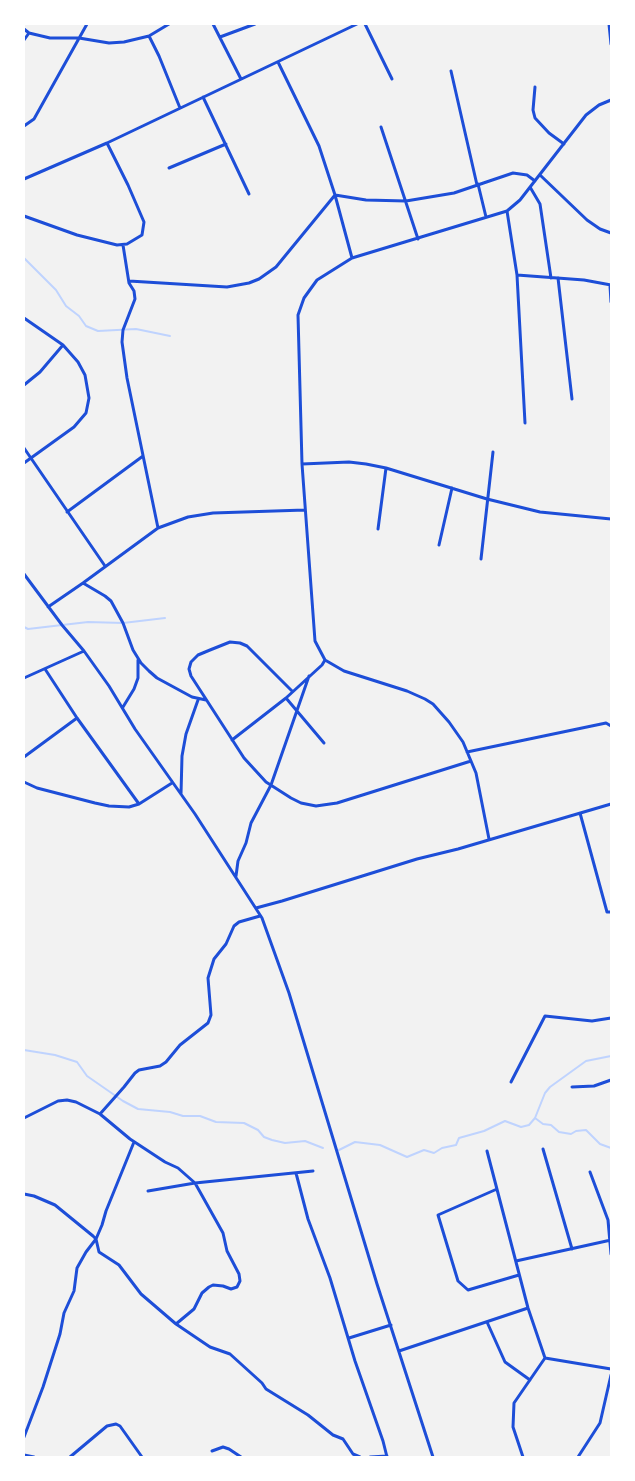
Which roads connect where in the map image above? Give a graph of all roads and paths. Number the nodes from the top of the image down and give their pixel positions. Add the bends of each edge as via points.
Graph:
1 (87, 24) edge
2 (169, 24) edge
3 (213, 24) edge
4 (255, 24) edge
5 (357, 24) edge
6 (365, 24) edge
7 (609, 24) edge
8 (349, 26) edge
9 (24, 29) edge
10 (29, 33) junction
11 (149, 36) junction
12 (220, 37) junction
13 (79, 38) junction
14 (24, 40) edge
15 (611, 44) edge
16 (278, 62) junction
17 (451, 71) dead end
18 (392, 78) dead end
19 (242, 79) junction
20 (535, 87) dead end
21 (203, 97) junction
22 (611, 100) edge
23 (180, 108) junction
24 (24, 126) edge
25 (382, 126) dead end
26 (107, 143) junction
27 (226, 144) junction
28 (564, 144) junction
29 (169, 168) dead end
30 (540, 175) junction
31 (24, 179) edge
32 (535, 181) junction
33 (478, 184) junction
34 (530, 187) junction
35 (250, 194) dead end
36 (335, 195) junction
37 (406, 202) junction
38 (507, 211) junction
39 (24, 216) edge
40 (486, 217) junction
41 (611, 233) edge
42 (418, 239) junction
43 (123, 244) junction
44 (352, 258) junction
45 (517, 275) junction
46 (551, 278) junction
47 (558, 278) junction
48 (129, 281) junction
49 (611, 286) edge
50 (611, 302) edge
51 (24, 318) edge
52 (63, 344) junction
53 (24, 385) edge
54 (572, 399) dead end
55 (525, 423) dead end
56 (24, 448) edge
57 (494, 452) dead end
58 (143, 456) junction
59 (31, 458) junction
60 (24, 463) edge
61 (302, 464) junction
62 (386, 468) junction
63 (452, 488) junction
64 (487, 498) junction
65 (305, 510) junction
66 (66, 512) junction
67 (611, 519) edge
68 (158, 528) junction
69 (378, 529) dead end
70 (439, 545) dead end
71 (482, 559) dead end
72 (105, 566) junction
73 (24, 574) edge
74 (83, 584) junction
75 (48, 606) junction
76 (84, 651) junction
77 (138, 659) junction
78 (325, 660) junction
79 (45, 669) junction
80 (309, 676) junction
81 (24, 678) edge
82 (292, 691) junction
83 (286, 698) junction
84 (198, 700) junction
85 (207, 700) junction
86 (122, 707) junction
87 (297, 711) junction
88 (77, 718) junction
89 (611, 726) edge
90 (232, 740) junction
91 (324, 743) dead end
92 (468, 752) junction
93 (24, 757) edge
94 (472, 762) junction
95 (24, 782) edge
96 (172, 782) junction
97 (271, 785) junction
98 (181, 794) junction
99 (139, 804) junction
100 (611, 804) edge
101 (580, 813) junction
102 (489, 839) junction
103 (236, 876) junction
104 (256, 908) junction
105 (611, 912) edge
106 (260, 916) junction
107 (611, 1018) edge
108 (611, 1080) edge
109 (510, 1082) dead end
110 (572, 1087) dead end
111 (100, 1114) junction
112 (24, 1118) edge
113 (134, 1142) junction
114 (543, 1149) dead end
115 (488, 1151) dead end
116 (313, 1171) dead end
117 (590, 1172) dead end
118 (296, 1173) junction
119 (195, 1182) junction
120 (497, 1189) junction
121 (148, 1191) dead end
122 (24, 1194) edge
123 (96, 1239) junction
124 (611, 1240) edge
125 (572, 1249) junction
126 (611, 1254) edge
127 (516, 1261) junction
128 (519, 1275) junction
129 (528, 1308) junction
130 (486, 1322) junction
131 (176, 1324) junction
132 (391, 1325) junction
133 (349, 1338) junction
134 (400, 1352) junction
135 (544, 1358) junction
136 (611, 1369) edge
137 (611, 1376) edge
138 (530, 1380) junction
139 (24, 1436) edge
140 (212, 1451) dead end
141 (24, 1455) edge
142 (387, 1456) edge
143 (34, 1457) edge
144 (70, 1457) edge
145 (142, 1457) edge
146 (240, 1457) edge
147 (360, 1457) edge
148 (370, 1457) edge
149 (433, 1457) edge
150 (523, 1457) edge
151 (578, 1457) edge

1 - 13 street
2 - 11 street
3 - 12 street
4 - 12 street
5 - 8 street
6 - 18 street
7 - 15 street
8 - 16 street
9 - 10 street
10 - 13 street via 50,38
10 - 14 street
11 - 13 street via 109,43
11 - 23 street
12 - 19 street
13 - 24 street via 34,119
16 - 19 street
16 - 36 street via 319,146
17 - 33 street
19 - 21 street
20 - 28 street via 535,118
21 - 23 street
21 - 27 street
22 - 28 street via 599,104 586,115
23 - 26 street
25 - 37 street
26 - 31 street
26 - 43 street via 144,222 142,235
27 - 29 street
27 - 35 street
28 - 30 street
30 - 32 street
30 - 41 street via 588,220
32 - 33 street via 527,175 513,174
32 - 34 street
33 - 37 street via 454,193
33 - 40 street
34 - 38 street
34 - 46 street via 540,204
36 - 37 street
36 - 44 street
36 - 48 street via 276,267 259,280 228,287
37 - 42 street
38 - 40 street
38 - 45 street
39 - 43 street via 77,235
40 - 42 street
42 - 44 street
43 - 48 street
44 - 61 street via 317,280 304,298 298,314
45 - 46 street
45 - 55 street
46 - 47 street
47 - 49 street
47 - 54 street
48 - 58 street via 135,299 123,330 122,342
49 - 50 street
51 - 52 street
52 - 53 street via 40,372
52 - 59 street via 86,375 89,398 86,413 74,427
56 - 59 street
57 - 64 street
58 - 66 street
58 - 68 street
59 - 60 street
59 - 66 street
61 - 62 street via 349,462
61 - 65 street
62 - 63 street
62 - 69 street
63 - 64 street
63 - 70 street
64 - 67 street via 540,512
64 - 71 street
65 - 68 street via 213,513 188,517
65 - 78 street via 313,632
66 - 72 street
68 - 72 street
72 - 74 street
73 - 75 street
74 - 75 street
74 - 77 street via 111,601
75 - 76 street
76 - 79 street
76 - 86 street
77 - 84 street via 157,678
77 - 86 street via 138,678
78 - 80 street
78 - 92 street via 344,671 433,704
79 - 81 street
79 - 88 street
80 - 82 street
80 - 87 street
82 - 83 street
82 - 85 street via 247,646 230,642 191,662 191,676
83 - 87 street
83 - 90 street
84 - 85 street
84 - 98 street via 182,756
85 - 90 street
86 - 96 street
87 - 91 street
87 - 97 street
88 - 93 street
88 - 99 street
89 - 92 street via 606,723
90 - 97 street via 244,758
92 - 94 street
94 - 97 street via 337,803 316,806 301,803
94 - 102 street
95 - 99 street via 109,806
96 - 98 street
96 - 99 street
97 - 103 street via 251,823
98 - 103 street
100 - 101 street
101 - 102 street
101 - 105 street via 607,912
102 - 104 street
103 - 104 street
104 - 106 street
106 - 111 street via 234,926 214,959 208,978 211,1015 208,1023 180,1045 166,1062 135,1073
106 - 132 street via 289,993
107 - 109 street via 592,1021 545,1016
108 - 110 street via 594,1086
111 - 112 street via 67,1100 58,1101
111 - 113 street
113 - 119 street
113 - 123 street
114 - 125 street
115 - 120 street
116 - 118 street
117 - 124 street via 608,1220
118 - 119 street
118 - 133 street via 308,1219
119 - 121 street
119 - 131 street via 223,1232 240,1281 231,1289 209,1287 194,1309
120 - 127 street
120 - 128 street via 438,1215 458,1281 468,1290
122 - 123 street via 55,1205
123 - 131 street via 99,1252 119,1265 141,1294
123 - 139 street via 77,1268 74,1291
124 - 125 street
124 - 126 street
125 - 127 street
127 - 128 street
128 - 129 street
129 - 130 street
129 - 135 street
130 - 134 street
130 - 138 street via 506,1362
131 - 147 street via 210,1347 230,1354 266,1389 343,1439 353,1454
132 - 133 street
132 - 134 street
133 - 142 street
134 - 149 street
135 - 136 street
135 - 138 street
137 - 151 street via 600,1423
138 - 150 street via 514,1403 513,1427
140 - 146 street via 223,1447
141 - 143 street
142 - 148 street
144 - 145 street via 107,1426 116,1424

